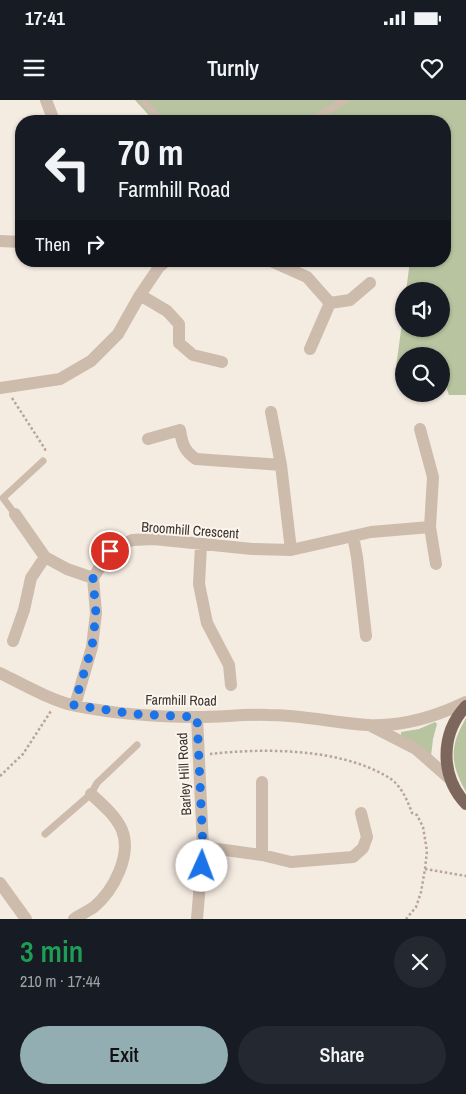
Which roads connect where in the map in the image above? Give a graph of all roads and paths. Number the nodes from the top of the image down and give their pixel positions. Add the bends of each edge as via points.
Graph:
1 (46, 100) edge
2 (143, 100) edge
3 (345, 100) edge
4 (52, 115) edge
5 (156, 115) edge
6 (321, 115) edge
7 (0, 241) edge
8 (15, 242) edge
9 (159, 267) edge
10 (284, 267) edge
11 (370, 283) dead end
12 (140, 295) junction
13 (330, 303) junction
14 (310, 349) dead end
15 (222, 362) dead end
16 (4, 387) edge
17 (271, 412) dead end
18 (420, 428) dead end
19 (148, 439) dead end
20 (43, 461) joint
21 (281, 465) junction
22 (15, 514) joint
23 (430, 527) junction
24 (353, 536) junction
25 (201, 545) junction
26 (291, 550) junction
27 (45, 557) junction
28 (436, 564) dead end
29 (93, 578) junction
30 (366, 636) dead end
31 (13, 641) dead end
32 (0, 672) edge
33 (232, 685) dead end
34 (57, 699) junction
35 (466, 702) edge
36 (74, 705) junction
37 (466, 706) edge
38 (197, 717) junction
39 (369, 725) junction
40 (138, 745) dead end
41 (199, 756) junction
42 (0, 776) edge
43 (450, 779) junction
44 (262, 782) dead end
45 (91, 794) junction
46 (466, 804) edge
47 (361, 813) dead end
48 (45, 834) dead end
49 (203, 848) junction
50 (262, 855) junction
51 (425, 869) junction
52 (466, 876) edge
53 (0, 883) edge
54 (26, 919) edge
55 (74, 919) edge
56 (197, 919) edge
57 (406, 919) edge

1 - 4 street
2 - 5 lane
3 - 6 lane
7 - 8 street
9 - 12 street
10 - 13 street via 307,277
11 - 13 street via 350,300
12 - 15 street via 167,311 178,324 179,343 193,354
12 - 16 street via 118,334 91,361 60,379
13 - 14 street
16 - 20 path via 45,449
17 - 21 street
18 - 23 street via 433,477
19 - 21 street via 180,430 187,454 196,459
20 - 22 lane via 3,498
21 - 26 street
22 - 27 street
23 - 24 street, Broomhill Crescent
23 - 28 street
24 - 26 street, Broomhill Crescent
24 - 30 street
25 - 26 street, Broomhill Crescent
25 - 29 street, Broomhill Crescent via 132,540 110,551
25 - 33 street via 199,584 207,623 229,665
27 - 29 street
27 - 31 street via 30,578 24,610
29 - 36 street via 96,614 92,647
32 - 34 street, Farmhill Road
34 - 36 street, Farmhill Road
34 - 42 path via 23,754
35 - 39 street, Farmhill Road via 423,719
36 - 38 street, Farmhill Road via 134,714
37 - 43 main road via 457,715 448,736 446,757
38 - 39 street, Farmhill Road via 271,715
38 - 41 street, Barley Hill Road
39 - 43 street, Farmhill Road via 416,749
40 - 45 lane via 97,783
41 - 49 street, Barley Hill Road
41 - 51 path via 242,750 300,752 337,758 387,776 401,789 412,813 418,815 423,827 427,851
43 - 46 main road
44 - 50 street
45 - 48 lane
45 - 55 street via 109,811 122,830 123,865 95,906
47 - 50 street via 367,837 363,848 353,857 291,862
49 - 50 street
49 - 56 street, Barley Hill Road
51 - 52 path
51 - 57 path via 416,907
53 - 54 street

